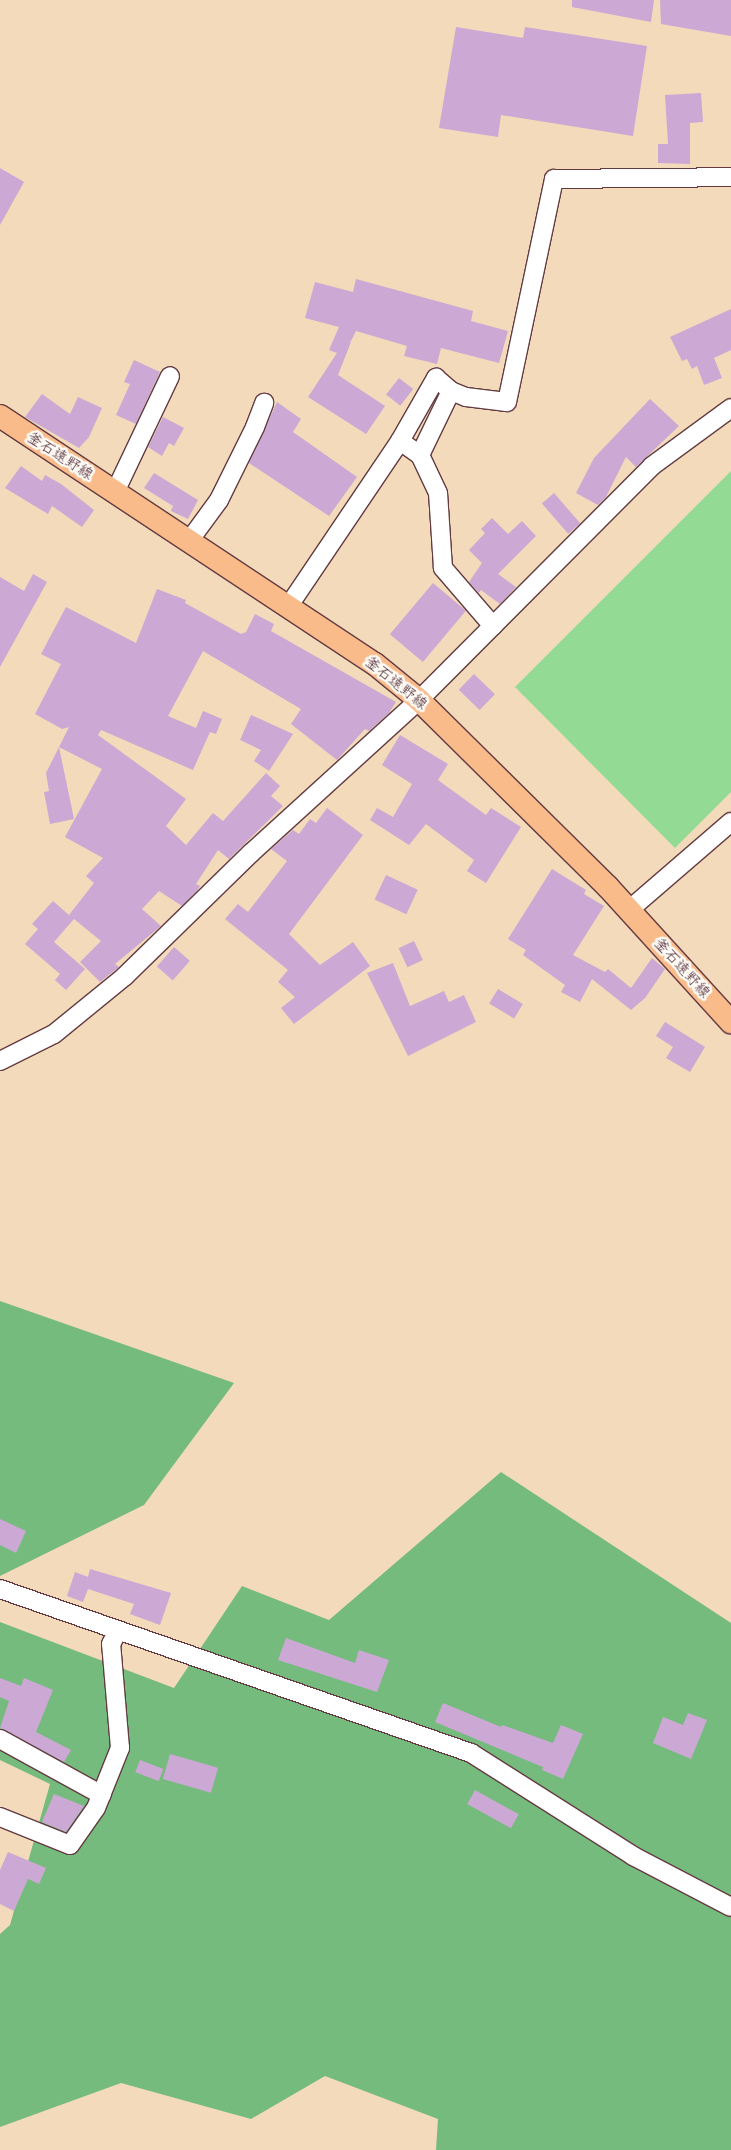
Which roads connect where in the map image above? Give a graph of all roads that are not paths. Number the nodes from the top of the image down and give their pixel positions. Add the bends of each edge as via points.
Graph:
1 (731, 177) edge
2 (170, 376) dead end
3 (451, 391) junction
4 (264, 403) dead end
5 (731, 408) edge
6 (0, 416) edge
7 (400, 441) junction
8 (420, 455) junction
9 (115, 492) junction
10 (189, 541) junction
11 (288, 607) junction
12 (493, 626) junction
13 (419, 700) junction
14 (731, 822) edge
15 (629, 910) junction
16 (731, 1022) edge
17 (0, 1060) edge
18 (0, 1589) edge
19 (118, 1631) junction
20 (0, 1739) edge
21 (102, 1795) junction
22 (0, 1817) edge
23 (731, 1908) edge

1 - 3 street via 554,179 507,402 466,397
2 - 9 street
3 - 7 street via 436,378
3 - 8 street
4 - 10 street via 219,500
5 - 12 street via 652,466
6 - 9 main road, 釜石遠野線
7 - 8 street
7 - 11 street
8 - 12 street via 438,493 443,568
9 - 10 main road, 釜石遠野線
10 - 11 main road, 釜石遠野線
11 - 13 main road, 釜石遠野線 via 375,664
12 - 13 street
13 - 15 main road, 釜石遠野線
13 - 17 street via 251,853 125,976 54,1034
14 - 15 street
15 - 16 main road, 釜石遠野線
18 - 19 street
19 - 21 street via 111,1644 120,1748
19 - 23 street via 256,1676 471,1753 633,1856
20 - 21 street
21 - 22 street via 70,1845

